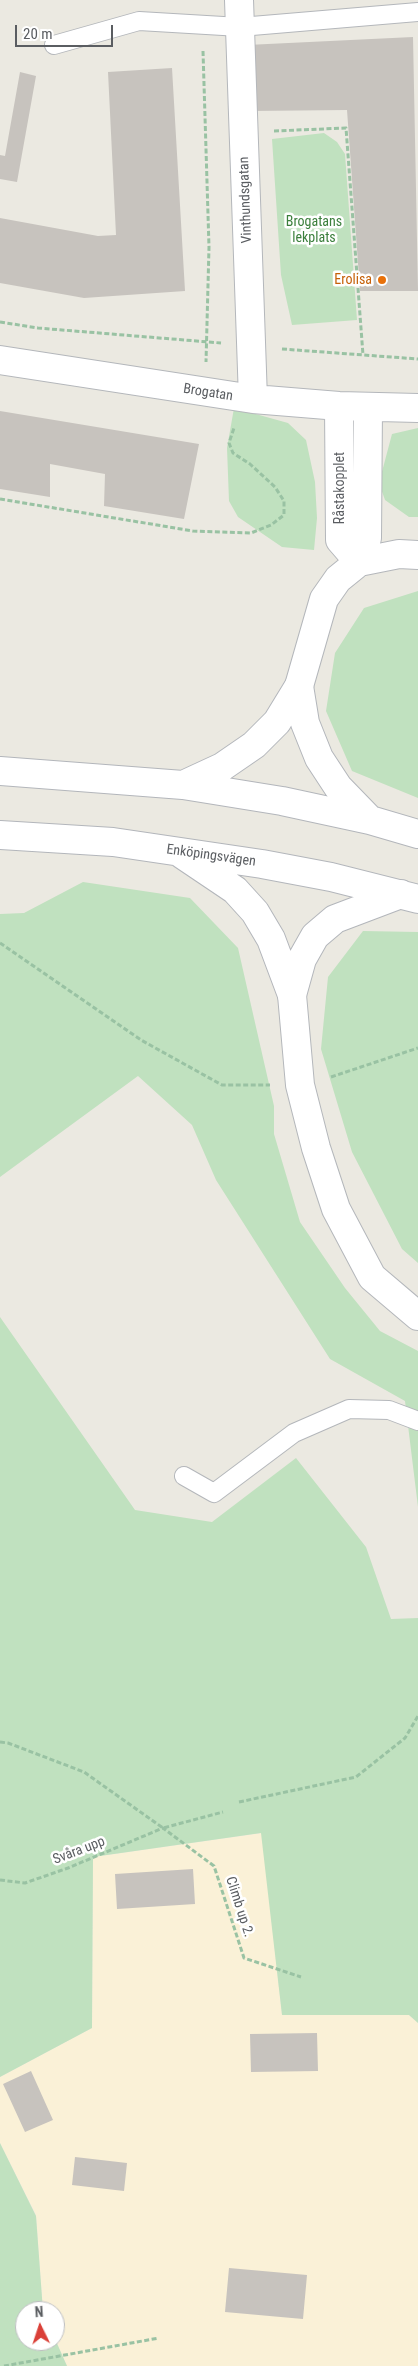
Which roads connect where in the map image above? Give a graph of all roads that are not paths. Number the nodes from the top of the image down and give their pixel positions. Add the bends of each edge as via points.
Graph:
1 (239, 0) edge
2 (418, 12) edge
3 (240, 27) junction
4 (54, 45) dead end
5 (0, 360) edge
6 (253, 399) junction
7 (339, 406) junction
8 (368, 407) junction
9 (418, 408) edge
10 (418, 555) edge
11 (359, 562) junction
12 (299, 686) junction
13 (0, 771) edge
14 (183, 785) junction
15 (370, 820) junction
16 (0, 834) edge
17 (418, 834) edge
18 (178, 851) junction
19 (409, 897) edge
20 (292, 995) junction
21 (418, 1316) edge
22 (418, 1421) edge
23 (184, 1476) dead end

1 - 3 street, Vinthundsgatan
2 - 3 lane
3 - 4 lane via 139,21
3 - 6 street, Vinthundsgatan
5 - 6 street, Brogatan
6 - 7 street, Brogatan
7 - 8 street, Brogatan
7 - 11 street, Råstakopplet via 340,540
8 - 9 street, Brogatan
8 - 11 street, Råstakopplet via 366,538
10 - 11 street via 399,554
11 - 12 street via 338,579 324,599
12 - 14 street via 276,722 254,745 222,767
12 - 15 street via 305,723 319,758 338,786
13 - 14 street
14 - 15 street
15 - 17 street
16 - 18 street, Enköpingsvägen via 113,842
18 - 19 street, Enköpingsvägen via 262,864
18 - 20 street via 235,890 255,912 271,939
19 - 20 street via 335,919 315,936 302,959
20 - 21 street via 300,1085 336,1209 372,1277
22 - 23 lane via 390,1410 349,1410 294,1433 214,1493

